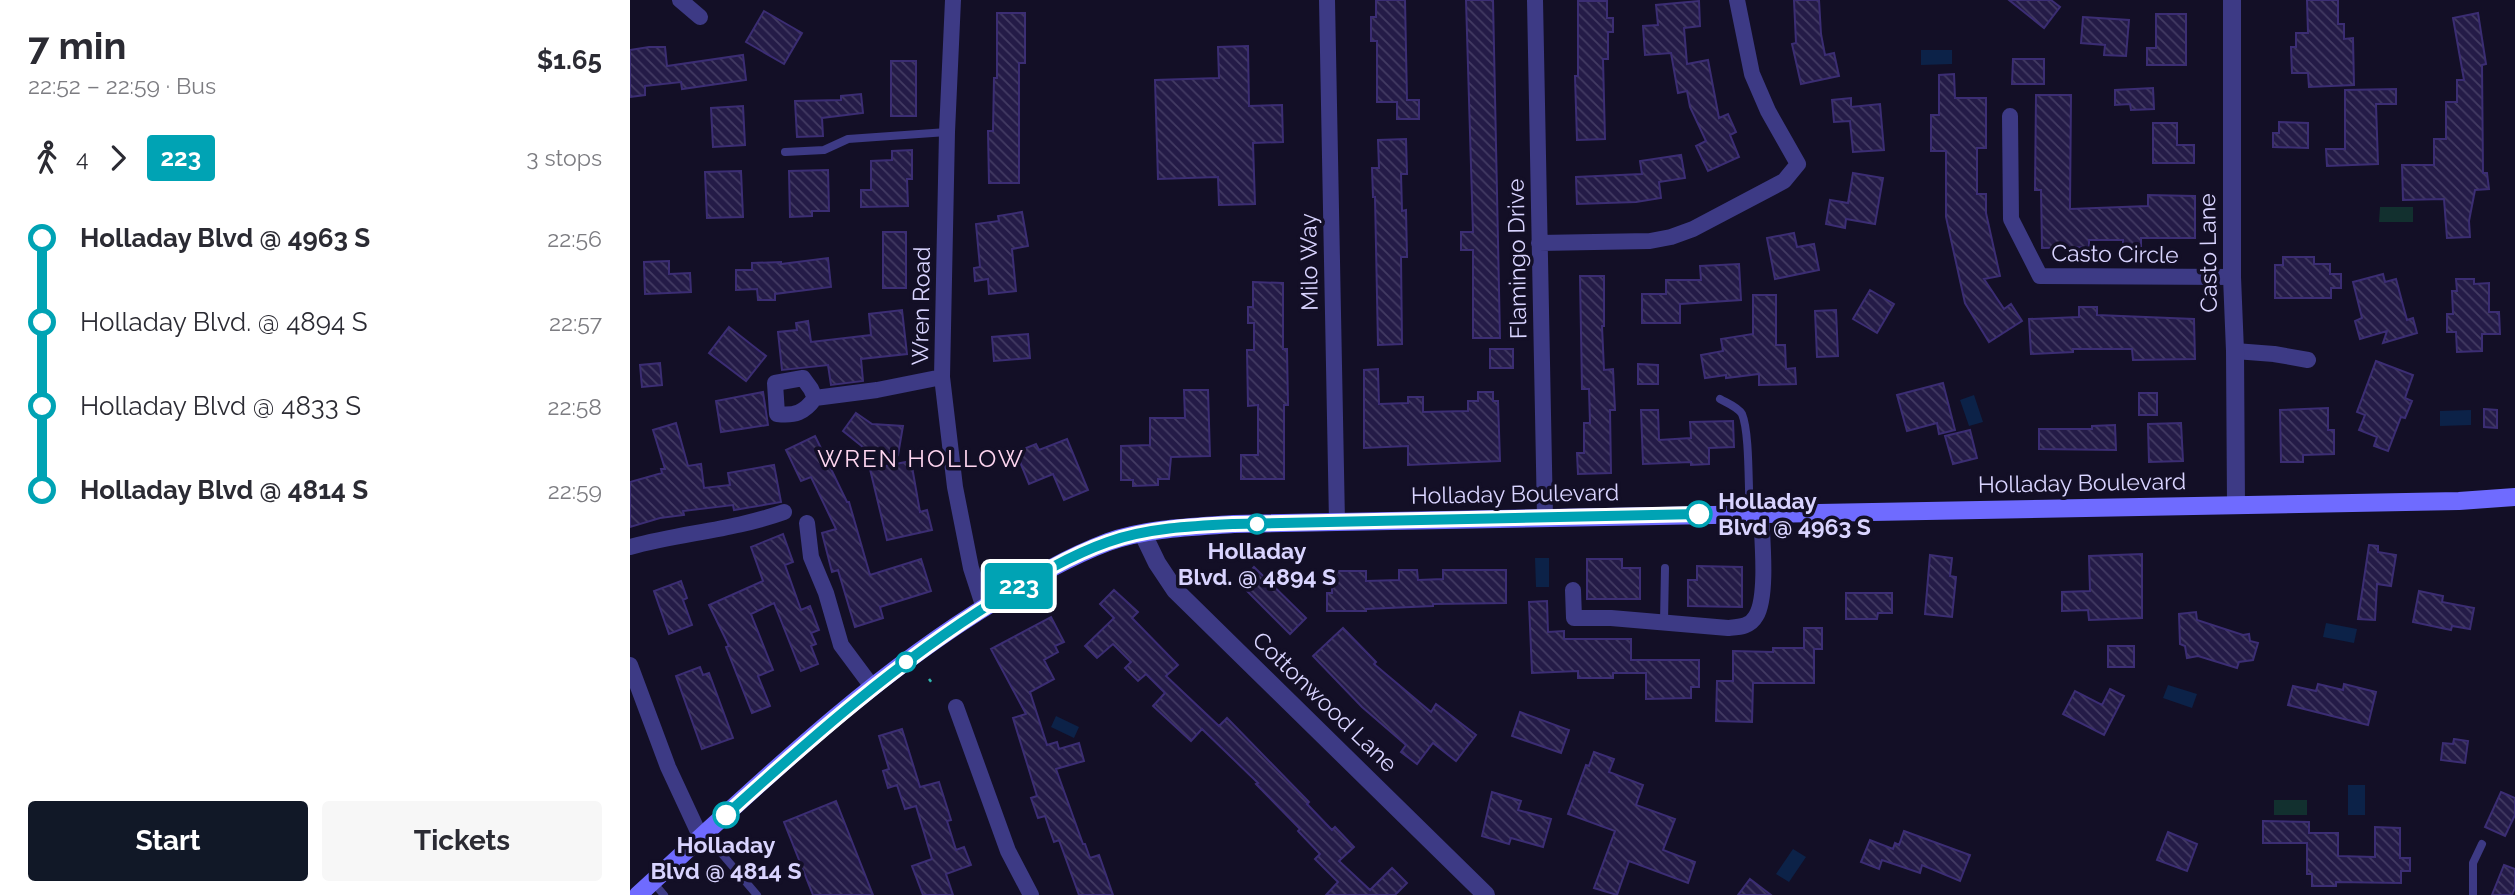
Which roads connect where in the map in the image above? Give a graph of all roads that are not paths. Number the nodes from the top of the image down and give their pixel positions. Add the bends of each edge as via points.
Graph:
1 (680, 0) edge
2 (953, 0) edge
3 (1327, 0) edge
4 (1535, 0) edge
5 (1737, 0) edge
6 (2232, 0) edge
7 (700, 17) dead end
8 (2010, 116) dead end
9 (947, 132) junction
10 (785, 152) dead end
11 (1539, 243) junction
12 (2232, 278) junction
13 (2235, 351) junction
14 (2308, 360) dead end
15 (942, 377) junction
16 (815, 398) dead end
17 (1720, 399) dead end
18 (2515, 497) edge
19 (2236, 505) junction
20 (784, 512) dead end
21 (1756, 513) junction
22 (1545, 517) junction
23 (807, 523) dead end
24 (1337, 523) junction
25 (1143, 534) junction
26 (630, 547) edge
27 (1665, 568) dead end
28 (1573, 590) dead end
29 (984, 608) junction
30 (1664, 622) junction
31 (630, 666) edge
32 (873, 688) junction
33 (956, 707) dead end
34 (703, 836) junction
35 (2482, 844) dead end
36 (659, 888) edge
37 (638, 895) edge
38 (757, 895) edge
39 (1031, 895) edge
40 (1486, 895) edge
41 (2473, 895) edge

1 - 7 street
2 - 9 street, Wren Road
3 - 24 street, Milo Way
4 - 11 street, Flamingo Drive
5 - 11 street via 1752,74 1798,164 1784,181 1671,237
6 - 12 street, Casto Lane
8 - 12 street, Casto Circle via 2011,219 2040,276
9 - 10 lane via 848,139 824,150
9 - 15 street, Wren Road
11 - 22 street, Flamingo Drive
12 - 13 street, Casto Lane
13 - 14 street
13 - 19 street, Casto Lane
15 - 16 street
15 - 29 street, Wren Road via 955,487
17 - 21 lane via 1742,415
18 - 19 main road, Holladay Boulevard
19 - 21 main road, Holladay Boulevard
20 - 26 street
21 - 22 main road, Holladay Boulevard
21 - 30 street via 1762,603 1756,618 1745,627 1728,628
22 - 24 main road, Holladay Boulevard
23 - 32 street via 811,557 841,645
24 - 25 main road, Holladay Boulevard via 1199,526
25 - 29 main road, Holladay Boulevard via 1078,554
25 - 40 street, Cottonwood Lane via 1175,590
27 - 30 lane
28 - 30 street via 1574,618
29 - 32 main road, Holladay Boulevard
31 - 34 street via 668,768
32 - 34 main road, Holladay Boulevard
33 - 39 street via 1008,851
34 - 36 main road, Holladay Boulevard
34 - 38 lane
35 - 41 lane via 2473,863
36 - 37 main road, Holladay Boulevard

